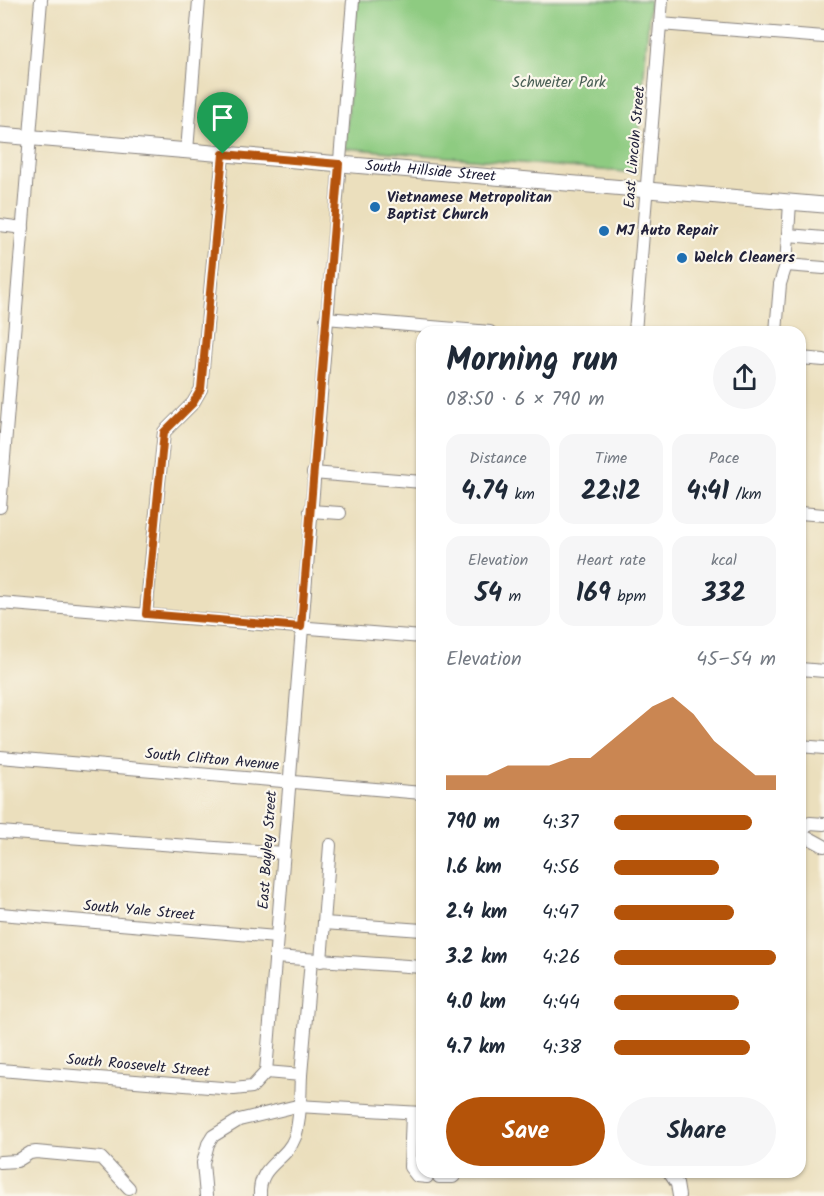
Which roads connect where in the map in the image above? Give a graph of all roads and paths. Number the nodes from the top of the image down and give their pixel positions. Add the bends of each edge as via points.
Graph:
1 (41, 0) edge
2 (199, 0) edge
3 (353, 0) edge
4 (662, 0) edge
5 (660, 24) junction
6 (824, 37) edge
7 (0, 135) edge
8 (31, 137) junction
9 (187, 151) junction
10 (223, 154) junction
11 (339, 164) junction
12 (646, 190) junction
13 (790, 202) junction
14 (824, 205) edge
15 (0, 225) edge
16 (23, 228) junction
17 (788, 235) junction
18 (824, 238) edge
19 (786, 265) junction
20 (824, 268) edge
21 (326, 318) junction
22 (420, 326) edge
23 (635, 326) edge
24 (777, 326) edge
25 (806, 358) edge
26 (824, 360) edge
27 (4, 404) edge
28 (313, 473) junction
29 (416, 482) edge
30 (0, 507) edge
31 (310, 511) junction
32 (340, 513) dead end
33 (806, 514) edge
34 (824, 515) edge
35 (0, 603) edge
36 (146, 614) junction
37 (301, 627) junction
38 (416, 637) edge
39 (806, 670) edge
40 (824, 671) edge
41 (806, 746) edge
42 (824, 748) edge
43 (0, 757) edge
44 (288, 782) junction
45 (416, 793) edge
46 (824, 824) edge
47 (806, 827) edge
48 (0, 832) edge
49 (806, 836) edge
50 (330, 845) dead end
51 (824, 846) edge
52 (283, 853) junction
53 (0, 915) edge
54 (324, 923) junction
55 (416, 930) edge
56 (276, 938) junction
57 (275, 957) junction
58 (316, 960) junction
59 (416, 967) edge
60 (0, 1070) edge
61 (266, 1072) junction
62 (301, 1075) junction
63 (299, 1106) junction
64 (416, 1113) edge
65 (416, 1121) edge
66 (0, 1162) edge
67 (416, 1175) edge
68 (673, 1178) edge
69 (129, 1188) dead end
70 (206, 1196) edge
71 (260, 1196) edge
72 (679, 1196) edge

1 - 8 street
2 - 9 street
3 - 11 street, East Bayley Street
4 - 5 street, East Lincoln Street
5 - 6 street
5 - 12 street, East Lincoln Street
7 - 8 main road, South Hillside Street
8 - 9 main road, South Hillside Street
8 - 16 street
9 - 10 main road, South Hillside Street
10 - 11 main road, South Hillside Street
10 - 36 street via 201,389 193,403 164,432
11 - 12 main road, South Hillside Street
11 - 21 street, East Bayley Street
12 - 13 main road, South Hillside Street
12 - 23 street, East Lincoln Street
13 - 14 main road, South Hillside Street
13 - 17 street
15 - 16 street
16 - 27 street
17 - 18 street
17 - 19 street
19 - 20 street
19 - 24 street via 780,284
21 - 22 street
21 - 28 street, East Bayley Street
25 - 26 street
27 - 30 street
28 - 29 street
28 - 31 street, East Bayley Street
31 - 32 street
31 - 37 street, East Bayley Street
33 - 34 street
35 - 36 street
36 - 37 street
37 - 38 street
37 - 44 street, East Bayley Street
39 - 40 street
41 - 42 street
43 - 44 street, South Clifton Avenue
44 - 45 street, South Clifton Avenue
44 - 52 street, East Bayley Street
46 - 47 street
48 - 52 street
49 - 51 street
50 - 54 street
52 - 56 street, East Bayley Street
53 - 56 street, South Yale Street
54 - 55 street
54 - 58 street
56 - 57 street, East Bayley Street
57 - 58 street
57 - 61 street, East Bayley Street
58 - 59 street
58 - 62 street
60 - 61 street, South Roosevelt Street via 234,1089 252,1087
61 - 62 street
62 - 63 street
63 - 64 street
63 - 70 street via 239,1120 213,1136 203,1163
63 - 71 street via 295,1136 267,1169
65 - 67 street via 410,1167
66 - 69 street via 16,1161 36,1152 96,1157 105,1161
68 - 72 street

